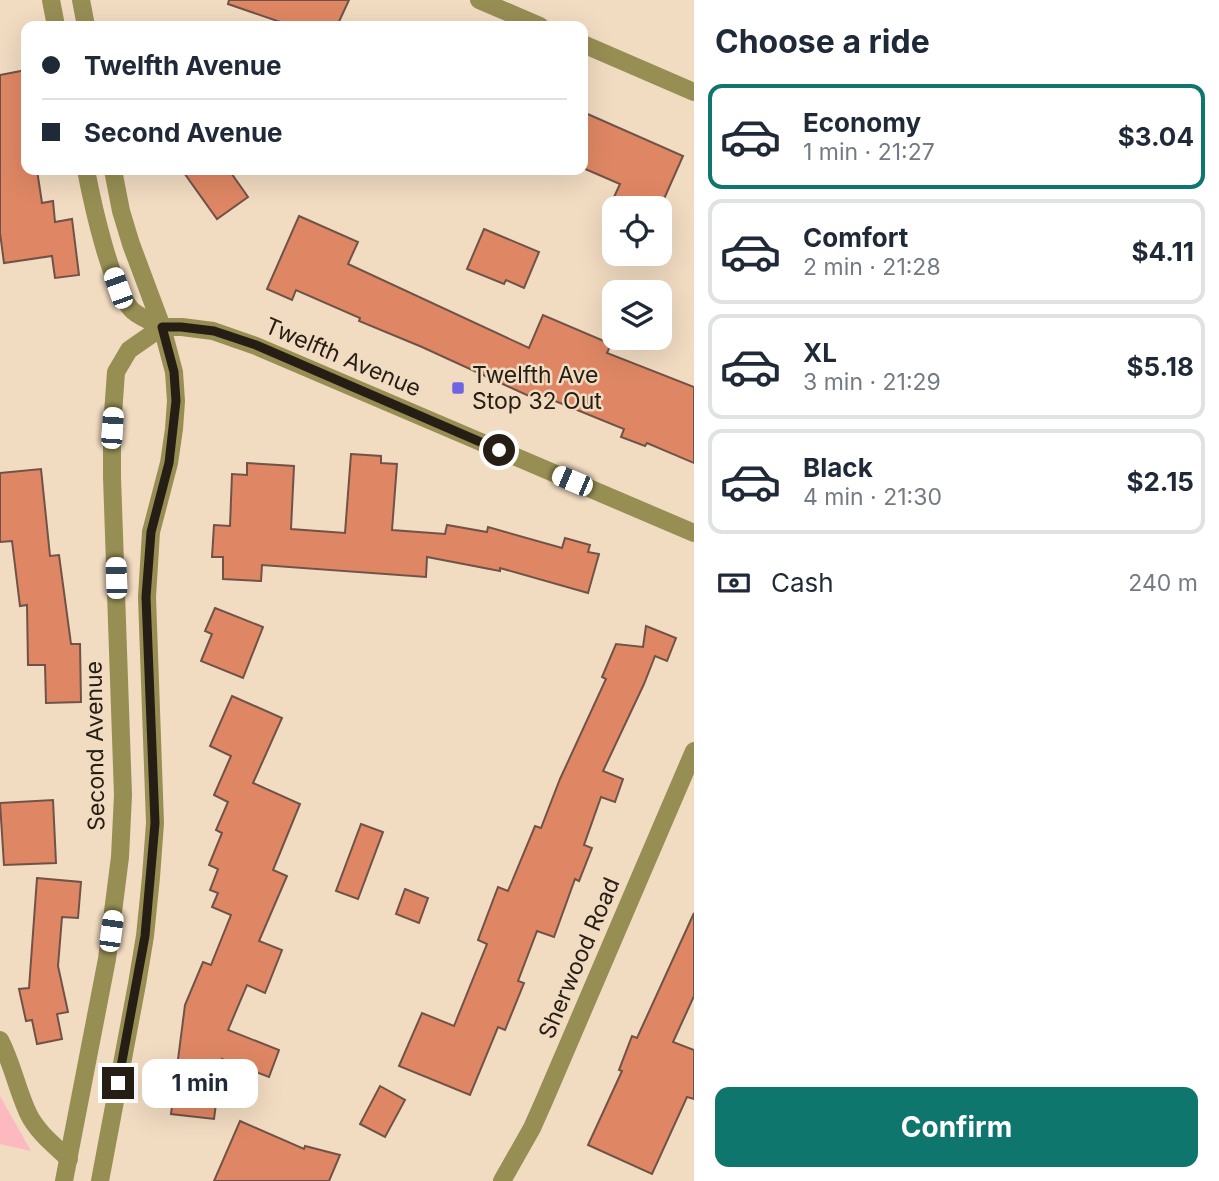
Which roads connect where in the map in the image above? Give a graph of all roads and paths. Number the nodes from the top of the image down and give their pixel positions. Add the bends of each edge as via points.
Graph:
1 (51, 0) edge
2 (81, 0) edge
3 (479, 0) edge
4 (55, 21) edge
5 (85, 21) edge
6 (528, 21) edge
7 (588, 46) edge
8 (694, 92) edge
9 (87, 175) edge
10 (115, 175) edge
11 (162, 327) junction
12 (694, 533) edge
13 (694, 751) edge
14 (0, 1040) edge
15 (69, 1159) junction
16 (64, 1181) edge
17 (100, 1181) edge
18 (502, 1181) edge

1 - 4 street
2 - 5 street
3 - 6 street
7 - 8 street
9 - 11 street via 118,288 132,310
10 - 11 street via 131,244
11 - 12 street, Twelfth Avenue via 214,331 256,345
11 - 15 street, Second Avenue via 129,350 116,372 112,477 122,820 107,959
11 - 17 street via 176,401 169,463 151,532 146,597 155,823 145,936
13 - 18 street, Sherwood Road via 532,1128
14 - 15 street via 29,1114 42,1134
15 - 16 street, Second Avenue

